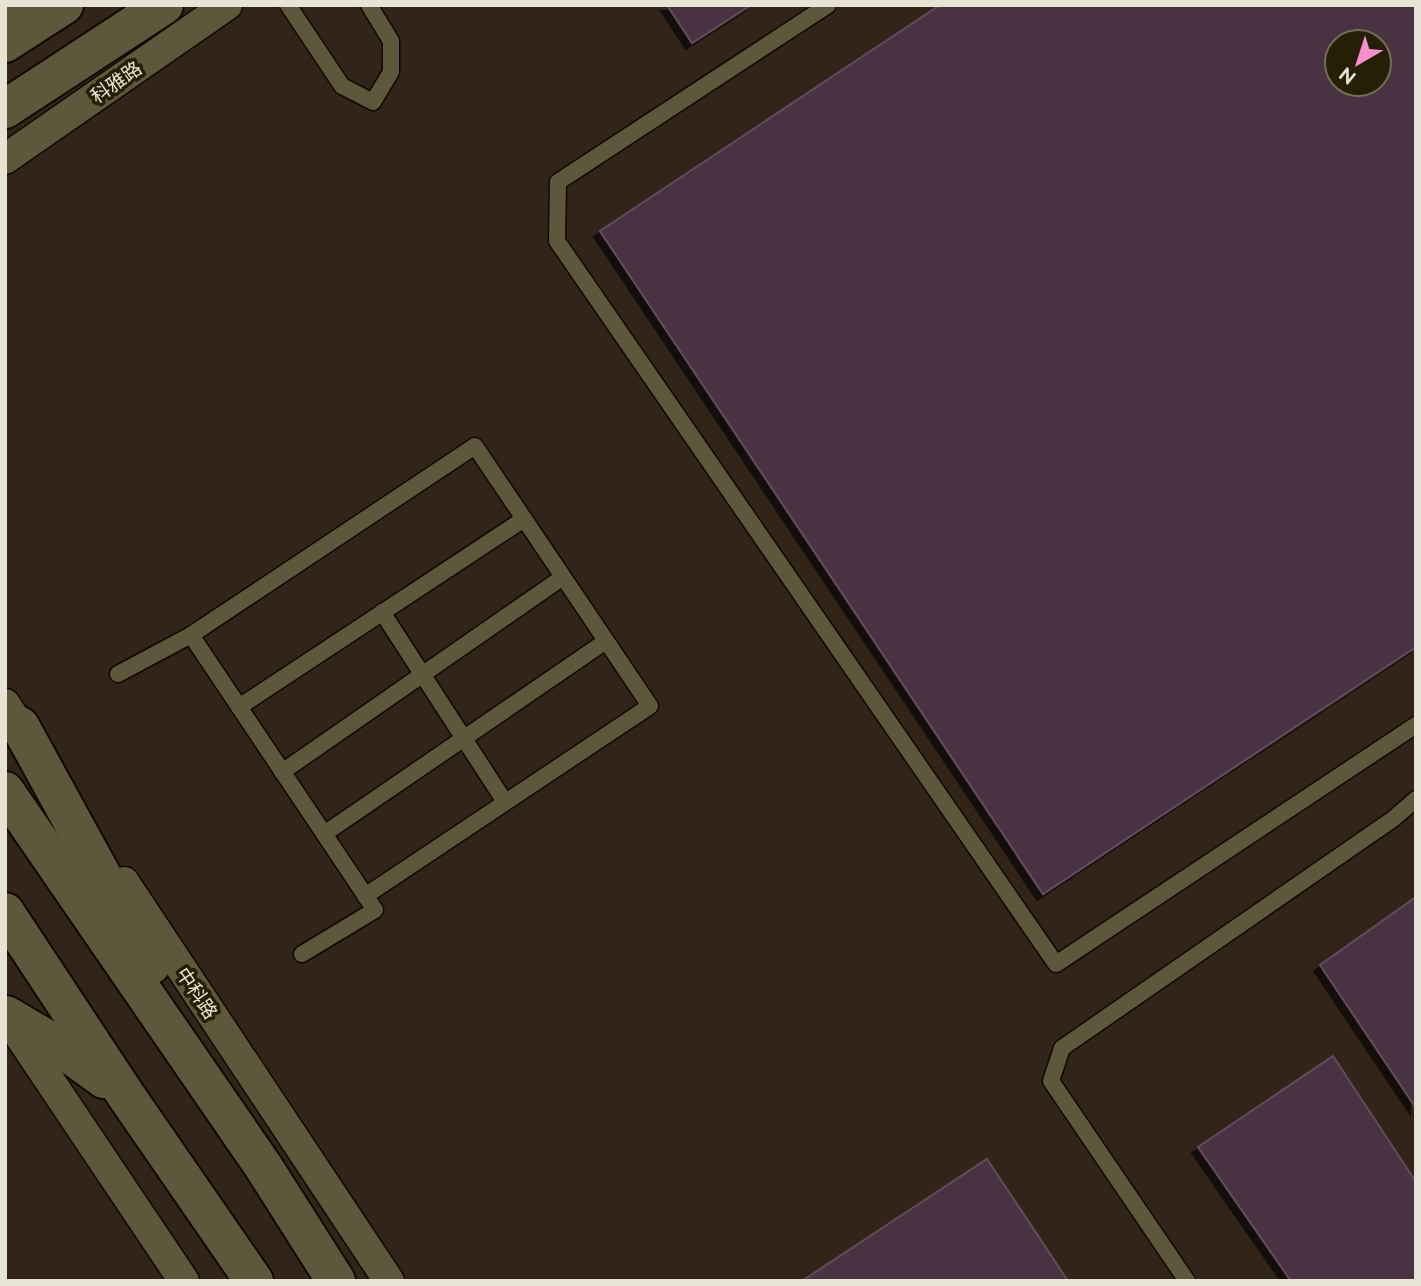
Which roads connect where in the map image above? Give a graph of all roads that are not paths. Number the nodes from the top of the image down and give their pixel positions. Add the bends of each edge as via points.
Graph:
1 (10, 5) edge
2 (64, 5) edge
3 (164, 5) edge
4 (227, 5) edge
5 (288, 5) edge
6 (369, 5) edge
7 (828, 5) edge
8 (5, 8) edge
9 (5, 43) edge
10 (5, 109) edge
11 (5, 159) edge
12 (524, 519) junction
13 (563, 577) junction
14 (382, 612) junction
15 (191, 635) junction
16 (606, 641) junction
17 (118, 674) dead end
18 (423, 674) junction
19 (239, 707) junction
20 (12, 715) edge
21 (1416, 725) edge
22 (464, 738) junction
23 (282, 772) junction
24 (5, 791) edge
25 (1416, 799) edge
26 (505, 802) junction
27 (324, 834) junction
28 (365, 896) junction
29 (5, 912) edge
30 (302, 954) dead end
31 (5, 1015) edge
32 (125, 1094) junction
33 (262, 1166) junction
34 (184, 1281) edge
35 (254, 1281) edge
36 (336, 1281) edge
37 (389, 1281) edge
38 (1187, 1281) edge

1 - 8 street
2 - 9 street
3 - 10 street, 科雅路
4 - 11 street, 科雅路
5 - 6 lane via 341,86 373,102 391,72 391,41
7 - 21 lane via 558,182 557,241 1056,964
12 - 13 lane
12 - 14 lane
12 - 15 lane via 475,446
13 - 16 lane
13 - 18 lane
14 - 18 lane
14 - 19 lane
15 - 17 lane
15 - 19 lane
16 - 22 lane
16 - 26 lane via 650,706
18 - 22 lane
18 - 23 lane
19 - 23 lane
20 - 33 street
20 - 37 street, 中科路
22 - 26 lane
22 - 27 lane
23 - 27 lane
24 - 33 street
25 - 38 lane via 1062,1048 1052,1081
26 - 28 lane
27 - 28 lane
28 - 30 lane via 375,911
29 - 32 street
31 - 32 street via 57,1045
31 - 34 street
32 - 35 street
33 - 36 street

